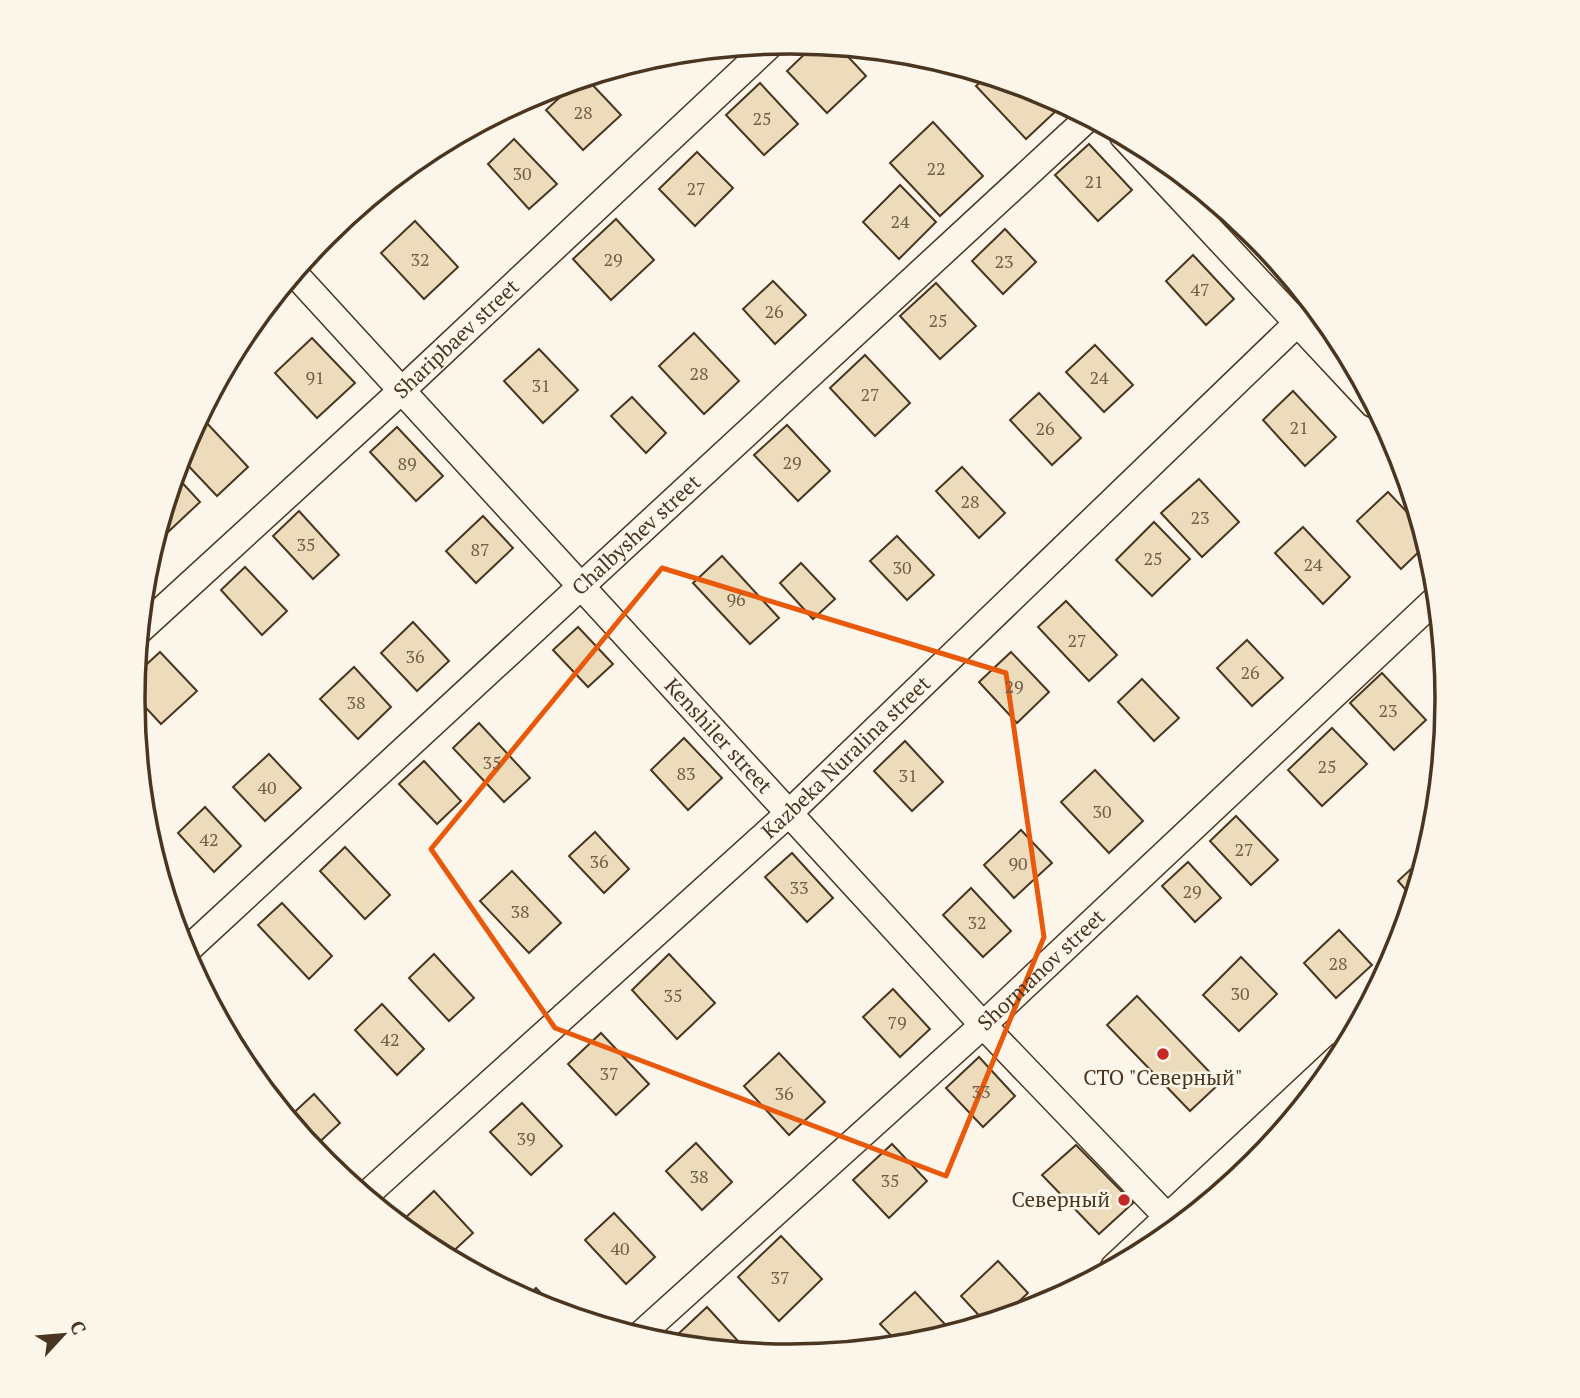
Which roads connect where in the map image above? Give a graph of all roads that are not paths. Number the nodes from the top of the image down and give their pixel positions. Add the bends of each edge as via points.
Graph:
1 (759, 55) edge
2 (1080, 124) edge
3 (1160, 172) edge
4 (300, 280) edge
5 (1306, 315) edge
6 (1328, 344) edge
7 (400, 391) junction
8 (579, 587) junction
9 (1428, 607) edge
10 (150, 620) edge
11 (788, 814) junction
12 (193, 944) edge
13 (983, 1025) junction
14 (1290, 1106) edge
15 (372, 1190) edge
16 (1194, 1201) edge
17 (1170, 1219) edge
18 (648, 1328) edge

1 - 7 street, Sharipbaev street
2 - 8 street, Chalbyshev street
3 - 5 street
4 - 7 street, Kenshiler street
5 - 6 street
5 - 11 street, Kazbeka Nuralina street
7 - 8 street, Kenshiler street
7 - 10 street, Sharipbaev street
8 - 11 street, Kenshiler street
8 - 12 street, Chalbyshev street
9 - 13 street, Shormanov street
11 - 13 street, Kenshiler street
11 - 15 street, Kazbeka Nuralina street
13 - 17 street, Kenshiler street
13 - 18 street, Shormanov street
14 - 16 street

